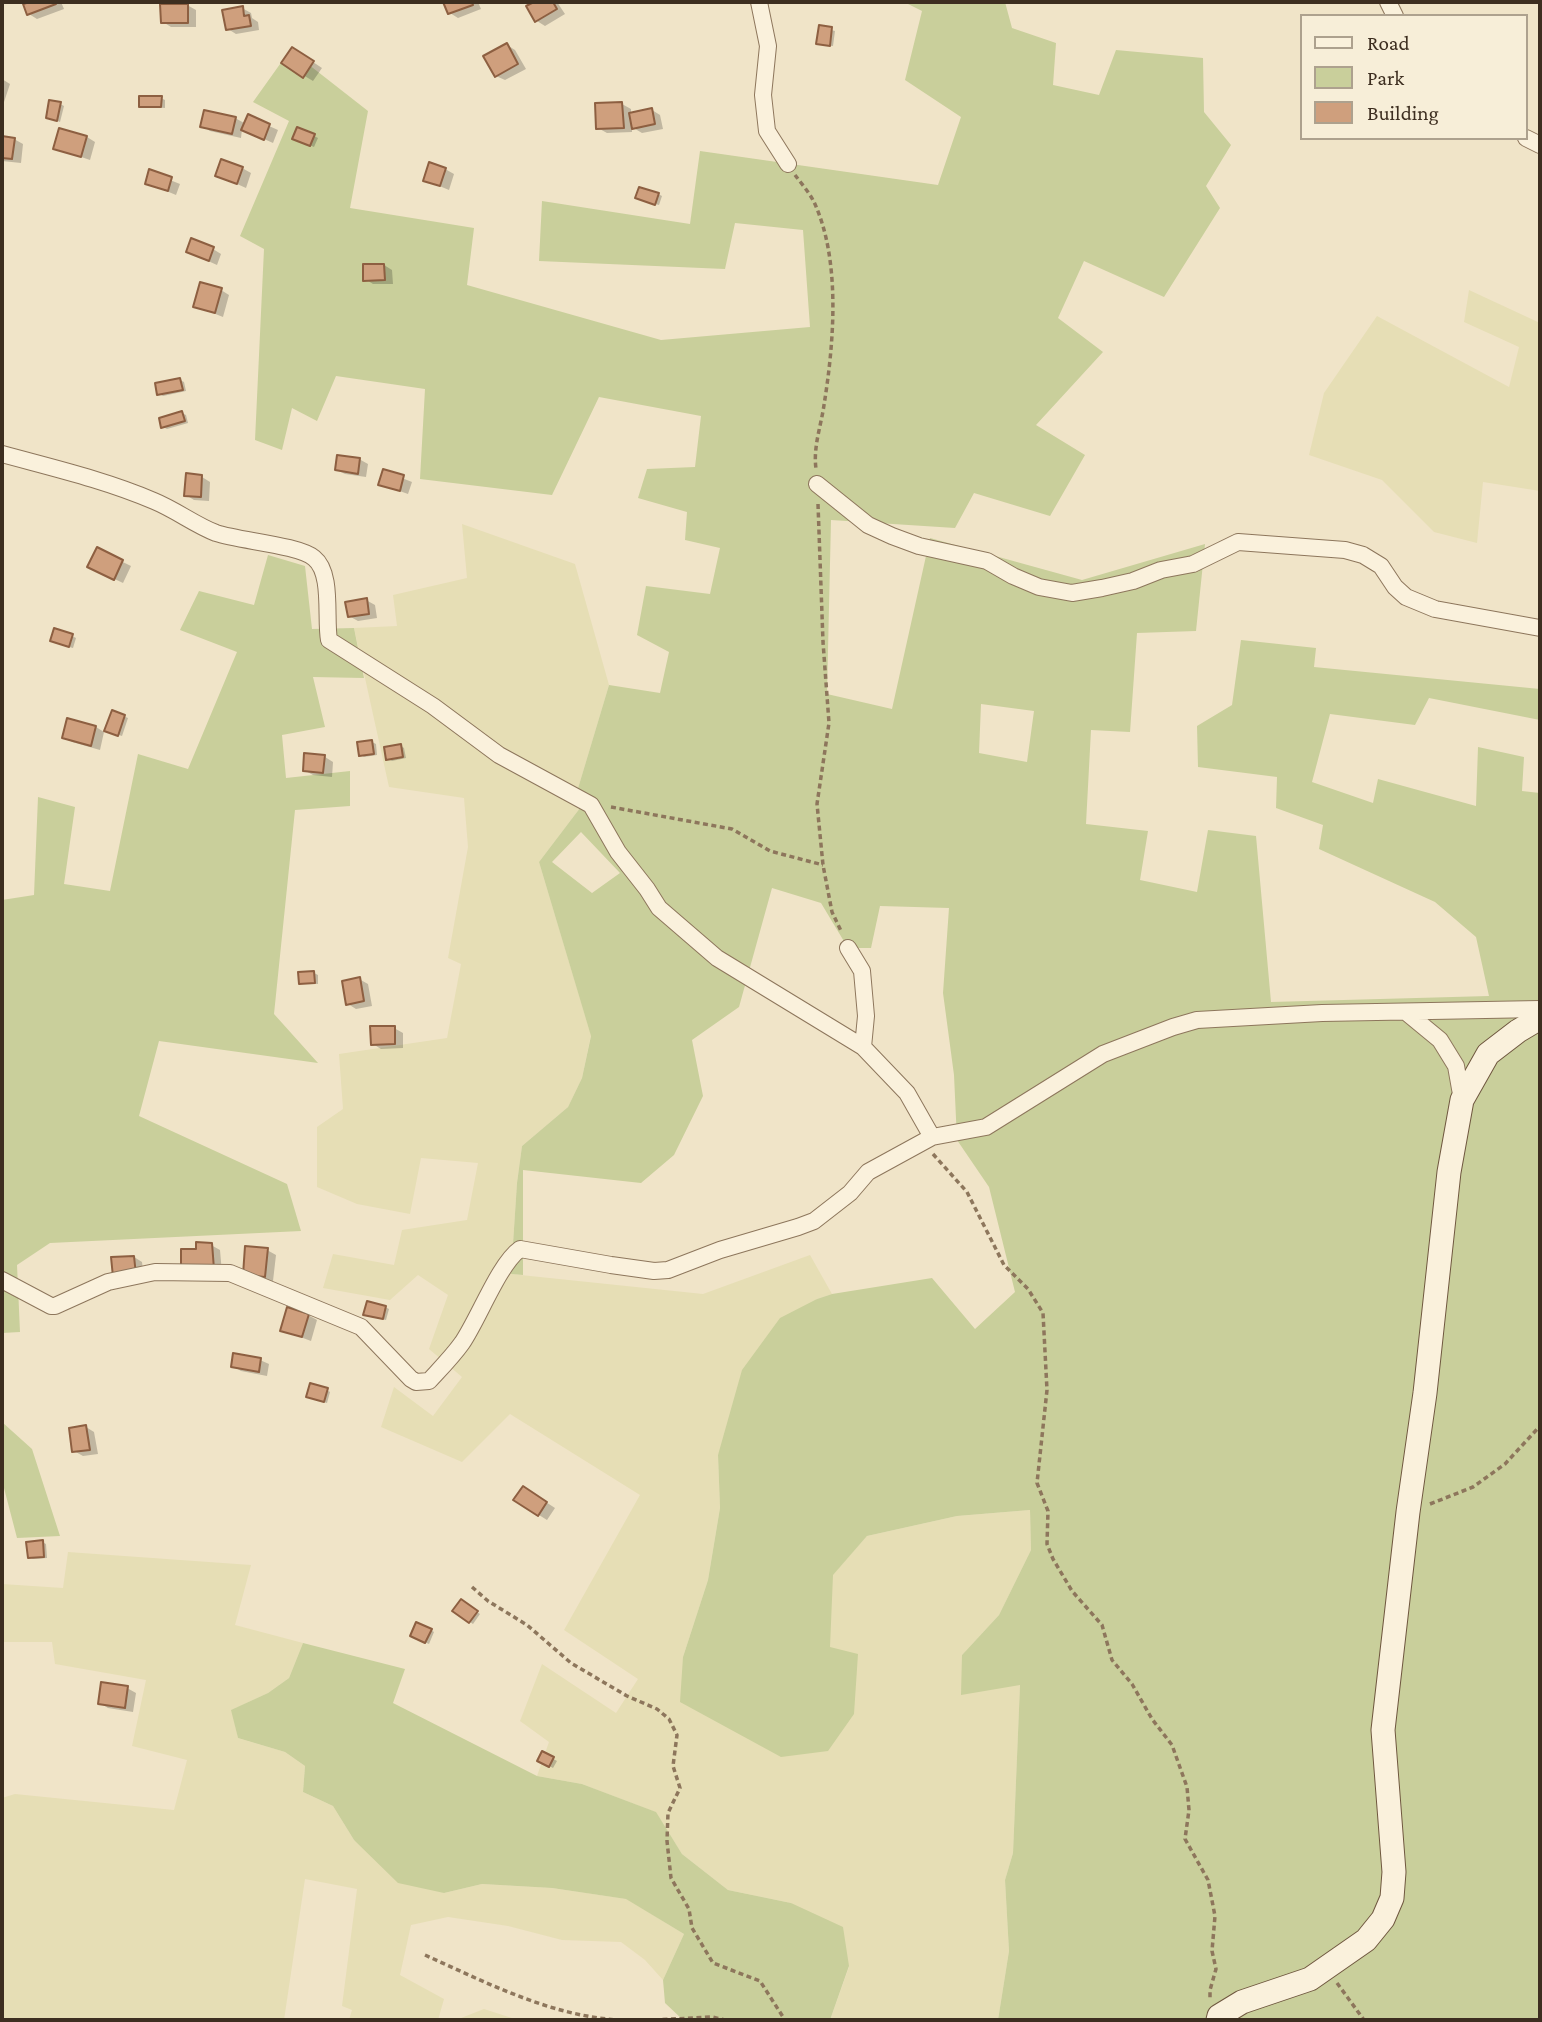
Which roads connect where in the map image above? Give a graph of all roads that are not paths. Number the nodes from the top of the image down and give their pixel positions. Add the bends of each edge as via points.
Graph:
1 (759, 2) edge
2 (788, 164) road end
3 (2, 454) edge
4 (817, 484) road end
5 (1540, 628) edge
6 (848, 948) road end
7 (1540, 1009) edge
8 (1406, 1012) junction
9 (1540, 1018) edge
10 (863, 1047) junction
11 (1462, 1100) junction
12 (927, 1140) junction
13 (2, 1280) edge
14 (1217, 2019) edge

1 - 2 street via 768,46 763,94 767,131
3 - 10 street via 100,481 158,503 214,532 314,558 323,572 328,597 329,640 433,706 499,755 592,804 618,852 659,908 717,958
4 - 5 street via 868,525 919,546 987,561 1039,587 1072,593 1133,581 1193,564 1237,542 1345,550 1381,566 1406,597 1435,609
6 - 10 street via 862,971
7 - 8 street
8 - 11 street via 1440,1040 1456,1066
8 - 12 street via 1197,1020 1103,1054 986,1127
9 - 11 street via 1488,1054
10 - 12 street via 907,1093
11 - 14 street via 1449,1172 1383,1730 1392,1898 1366,1940 1310,1979 1242,2003
12 - 13 street via 869,1172 814,1221 668,1270 520,1249 509,1256 462,1343 429,1381 411,1379 361,1327 230,1273 155,1272 108,1282 55,1306

